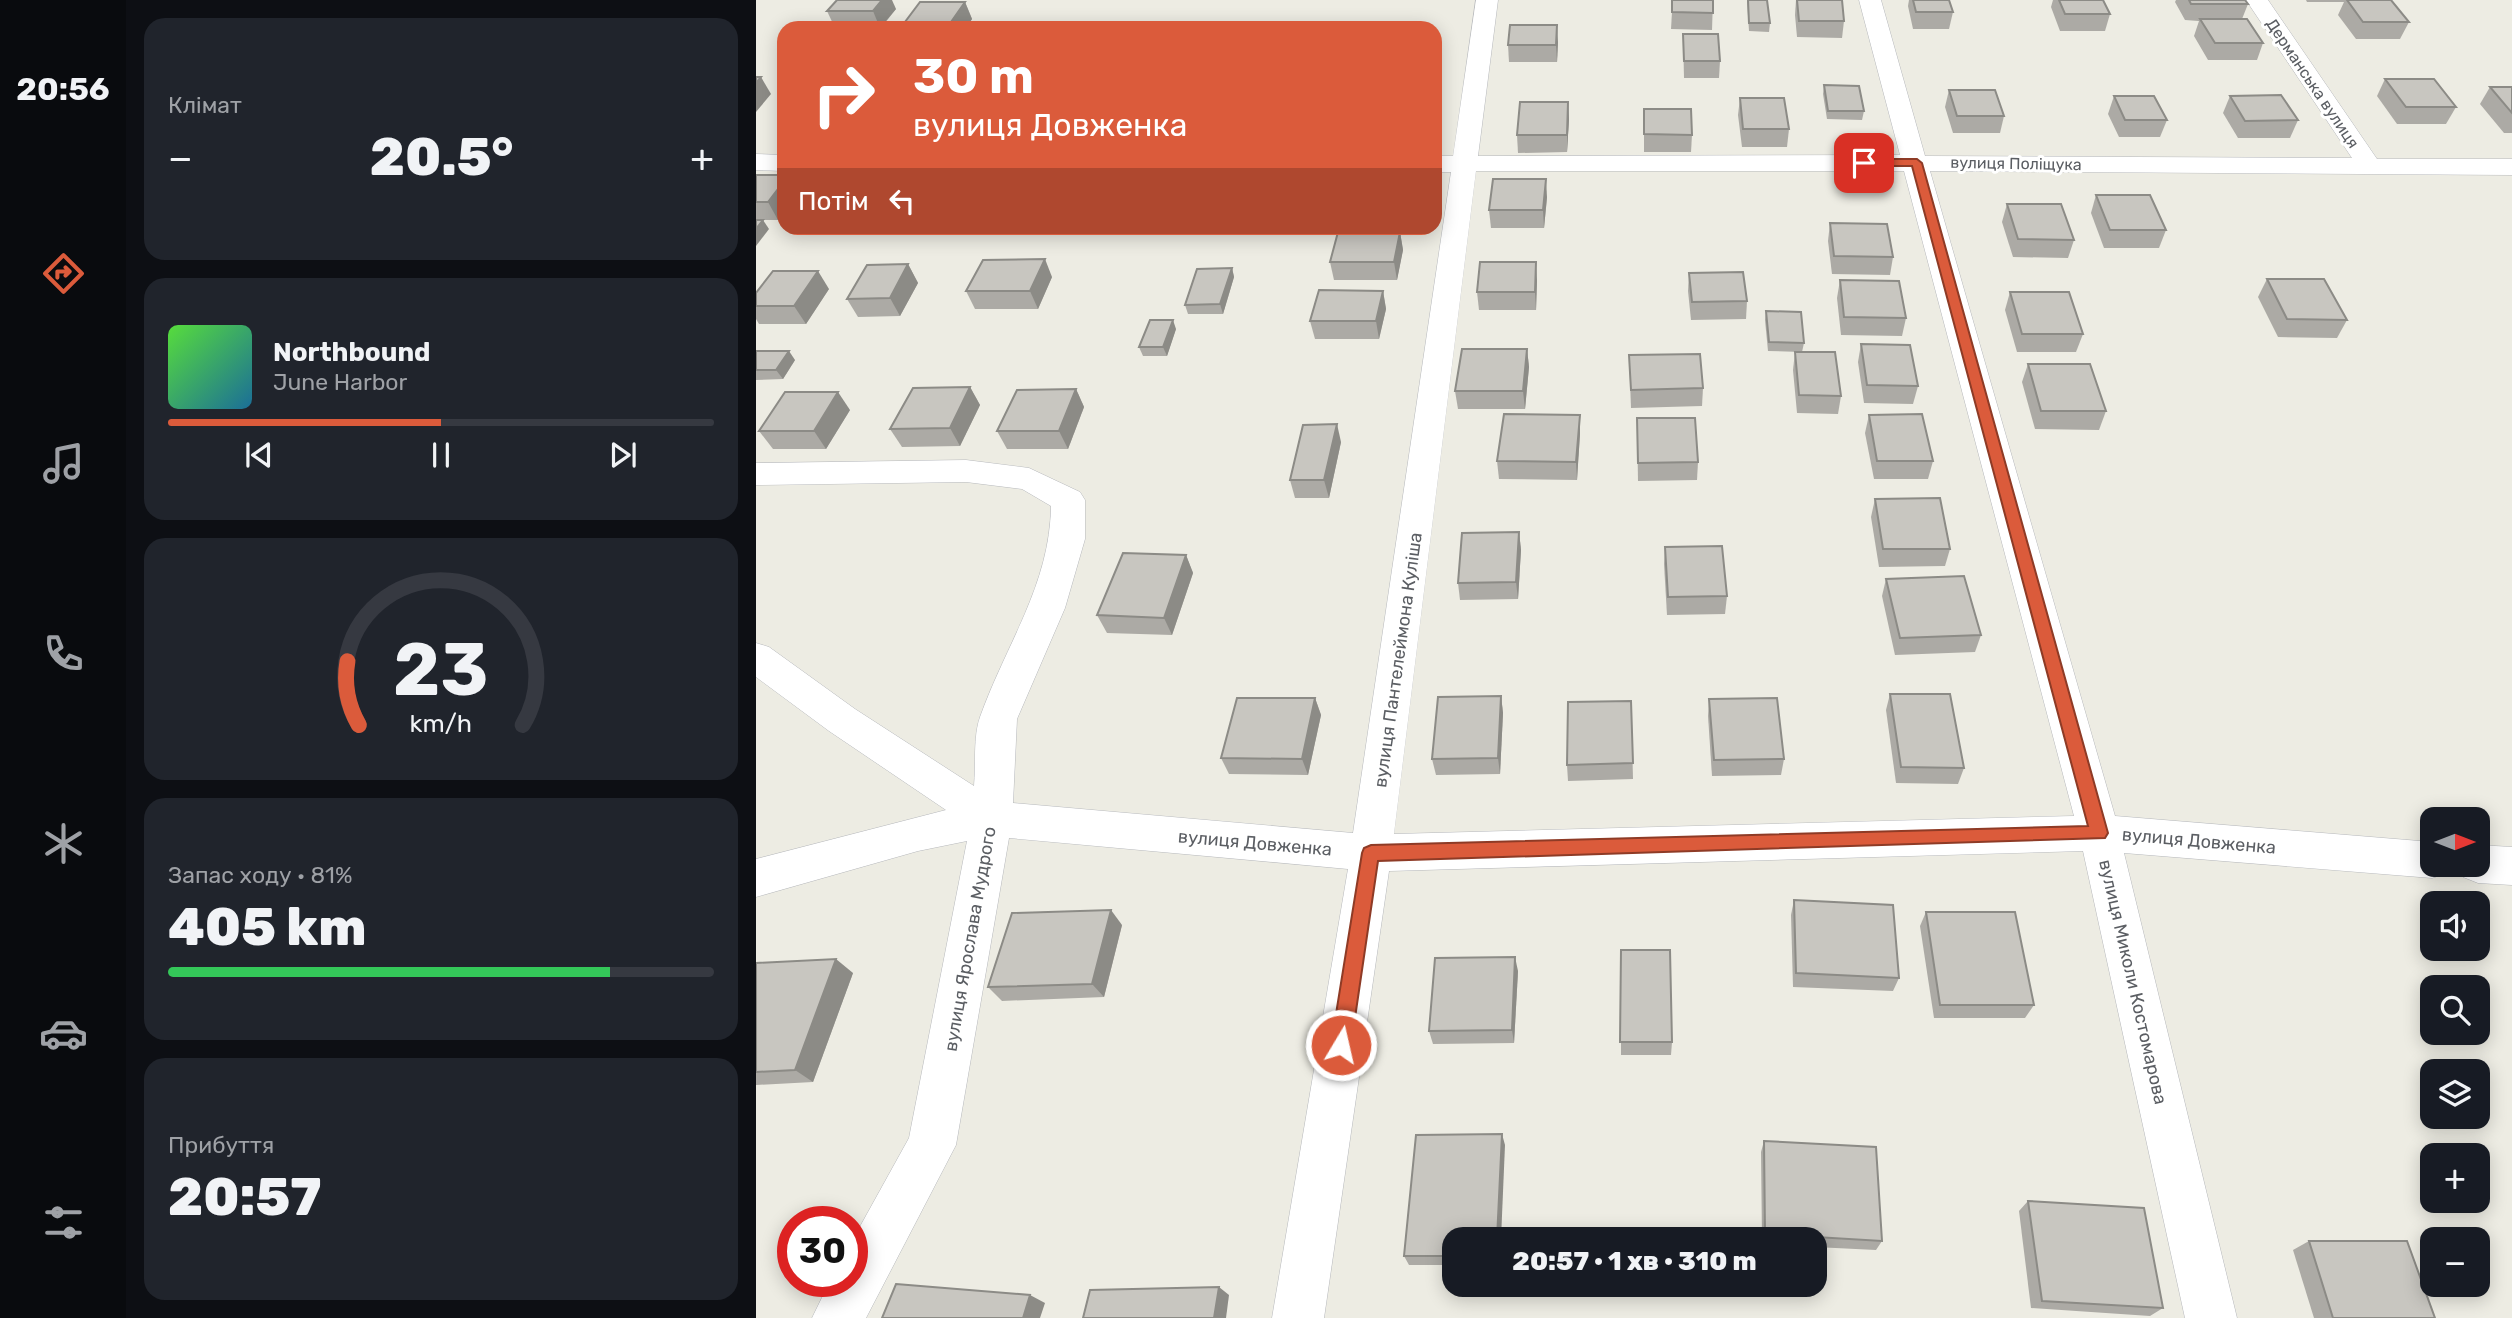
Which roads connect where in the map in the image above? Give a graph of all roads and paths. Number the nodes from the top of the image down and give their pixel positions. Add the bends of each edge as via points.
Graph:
1 (1487, 0) edge
2 (1870, 0) edge
3 (2257, 0) edge
4 (756, 162) edge
5 (777, 163) edge
6 (1917, 163) junction
7 (1451, 165) edge
8 (2370, 167) junction
9 (2512, 167) edge
10 (756, 474) edge
11 (756, 657) edge
12 (992, 819) junction
13 (2099, 833) junction
14 (1371, 853) junction
15 (2420, 859) edge
16 (2490, 865) edge
17 (2512, 866) edge
18 (756, 878) edge
19 (838, 1318) edge
20 (1298, 1318) edge
21 (2211, 1318) edge

1 - 7 street, вулиця Пантелеймона Куліша
2 - 6 street, вулиця Миколи Костомарова
3 - 8 street, Дерманська вулиця
4 - 5 street
6 - 7 street, вулиця Поліщука
6 - 8 street, вулиця Поліщука
6 - 13 street, вулиця Миколи Костомарова
7 - 14 street, вулиця Пантелеймона Куліша
8 - 9 street, вулиця Поліщука
10 - 12 street via 966,471 1029,479 1068,499 1068,539 1050,596 998,719
11 - 12 street, вулиця Ярослава Мудрого
12 - 14 street, вулиця Довженка
12 - 18 street, вулиця Довженка via 918,833
12 - 19 street, вулиця Ярослава Мудрого via 932,1145
13 - 14 street, вулиця Довженка
13 - 15 street, вулиця Довженка
13 - 21 street, вулиця Миколи Костомарова
14 - 20 street, вулиця Пантелеймона Куліша
16 - 17 street

